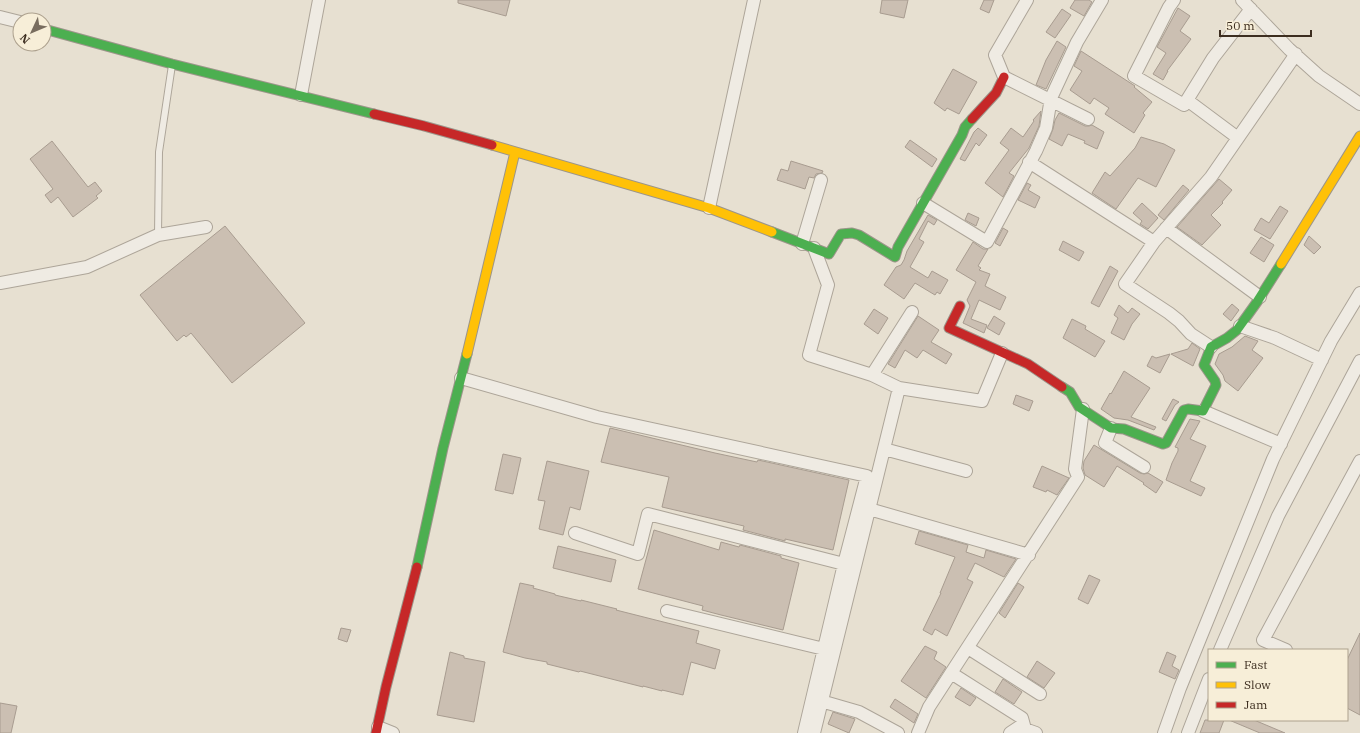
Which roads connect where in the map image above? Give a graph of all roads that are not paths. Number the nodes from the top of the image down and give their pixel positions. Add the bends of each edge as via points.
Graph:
1 (319, 0) edge
2 (754, 0) edge
3 (1027, 0) edge
4 (1102, 0) edge
5 (1174, 0) edge
6 (1242, 0) edge
7 (1251, 9) junction
8 (0, 17) edge
9 (12, 20) edge
10 (52, 30) edge
11 (1296, 54) junction
12 (172, 64) junction
13 (1004, 77) junction
14 (301, 95) junction
15 (1051, 100) junction
16 (1187, 100) junction
17 (1360, 104) edge
18 (1088, 118) dead end
19 (1360, 136) edge
20 (1238, 138) junction
21 (515, 152) junction
22 (1029, 162) junction
23 (821, 180) dead end
24 (923, 203) junction
25 (709, 208) junction
26 (206, 227) dead end
27 (1166, 228) junction
28 (158, 234) junction
29 (1154, 242) junction
30 (802, 244) junction
31 (814, 248) junction
32 (0, 283) edge
33 (1360, 293) edge
34 (1260, 296) junction
35 (960, 306) dead end
36 (912, 312) dead end
37 (1240, 326) junction
38 (1211, 347) junction
39 (1002, 353) junction
40 (1322, 360) junction
41 (1360, 361) edge
42 (872, 375) junction
43 (461, 378) junction
44 (899, 388) junction
45 (1083, 409) junction
46 (1202, 411) junction
47 (1111, 428) junction
48 (1281, 444) junction
49 (884, 449) junction
50 (1360, 461) edge
51 (1144, 467) dead end
52 (966, 471) dead end
53 (869, 509) junction
54 (575, 533) dead end
55 (1029, 555) junction
56 (844, 564) junction
57 (666, 611) dead end
58 (968, 648) junction
59 (824, 649) junction
60 (1220, 649) edge
61 (1284, 649) edge
62 (951, 673) junction
63 (1208, 682) edge
64 (1040, 694) dead end
65 (822, 701) junction
66 (377, 730) edge
67 (1030, 731) edge
68 (392, 733) edge
69 (804, 733) edge
70 (814, 733) edge
71 (898, 733) edge
72 (918, 733) edge
73 (1010, 733) edge
74 (1164, 733) edge
75 (1188, 733) edge

1 - 14 street
2 - 25 street
3 - 13 street via 995,55
4 - 15 street via 1077,42
5 - 16 street via 1134,76 1184,106
6 - 7 street
7 - 11 street
7 - 16 street via 1213,58
8 - 9 street
10 - 12 street
11 - 17 street via 1319,76
11 - 20 street
12 - 14 street
12 - 28 lane via 159,152
13 - 15 street
13 - 24 street via 992,98 965,127
14 - 21 street
15 - 18 street
15 - 22 street via 1046,128
16 - 20 street
19 - 34 street
20 - 27 street via 1211,177
21 - 25 street
21 - 43 street
22 - 24 street via 987,242
22 - 29 street
23 - 30 street
24 - 31 street via 895,257 852,233 841,234 828,254
25 - 30 street
26 - 28 street
27 - 29 street
27 - 34 street
28 - 32 street via 87,267
29 - 38 street via 1125,284 1180,321 1191,334
30 - 31 street
31 - 42 street via 828,285 809,355
33 - 40 street
34 - 37 street
35 - 39 street via 949,328
36 - 42 street
37 - 38 street via 1238,330
37 - 40 street via 1275,338
38 - 46 street via 1204,365 1216,385
39 - 44 street via 982,401
39 - 45 street via 1028,364 1070,392
40 - 48 street
41 - 60 street via 1278,516
42 - 44 street
43 - 56 street via 597,417 867,476
43 - 66 street via 442,448 417,569
44 - 49 street
45 - 47 street
45 - 55 street via 1075,469 1078,477
46 - 47 street via 1184,410 1166,443 1163,444 1124,429
46 - 48 street
47 - 51 street via 1105,442
48 - 74 street
49 - 52 street
49 - 53 street
50 - 61 street via 1263,640
53 - 55 street
53 - 65 street
54 - 56 street via 638,554 648,514
55 - 58 street
56 - 59 street
57 - 59 street
58 - 62 street
58 - 64 street
59 - 69 street
62 - 67 street via 1022,718
62 - 72 street via 929,707
63 - 75 street
65 - 70 street
65 - 71 street via 859,712
66 - 68 street
67 - 73 street via 1019,727

